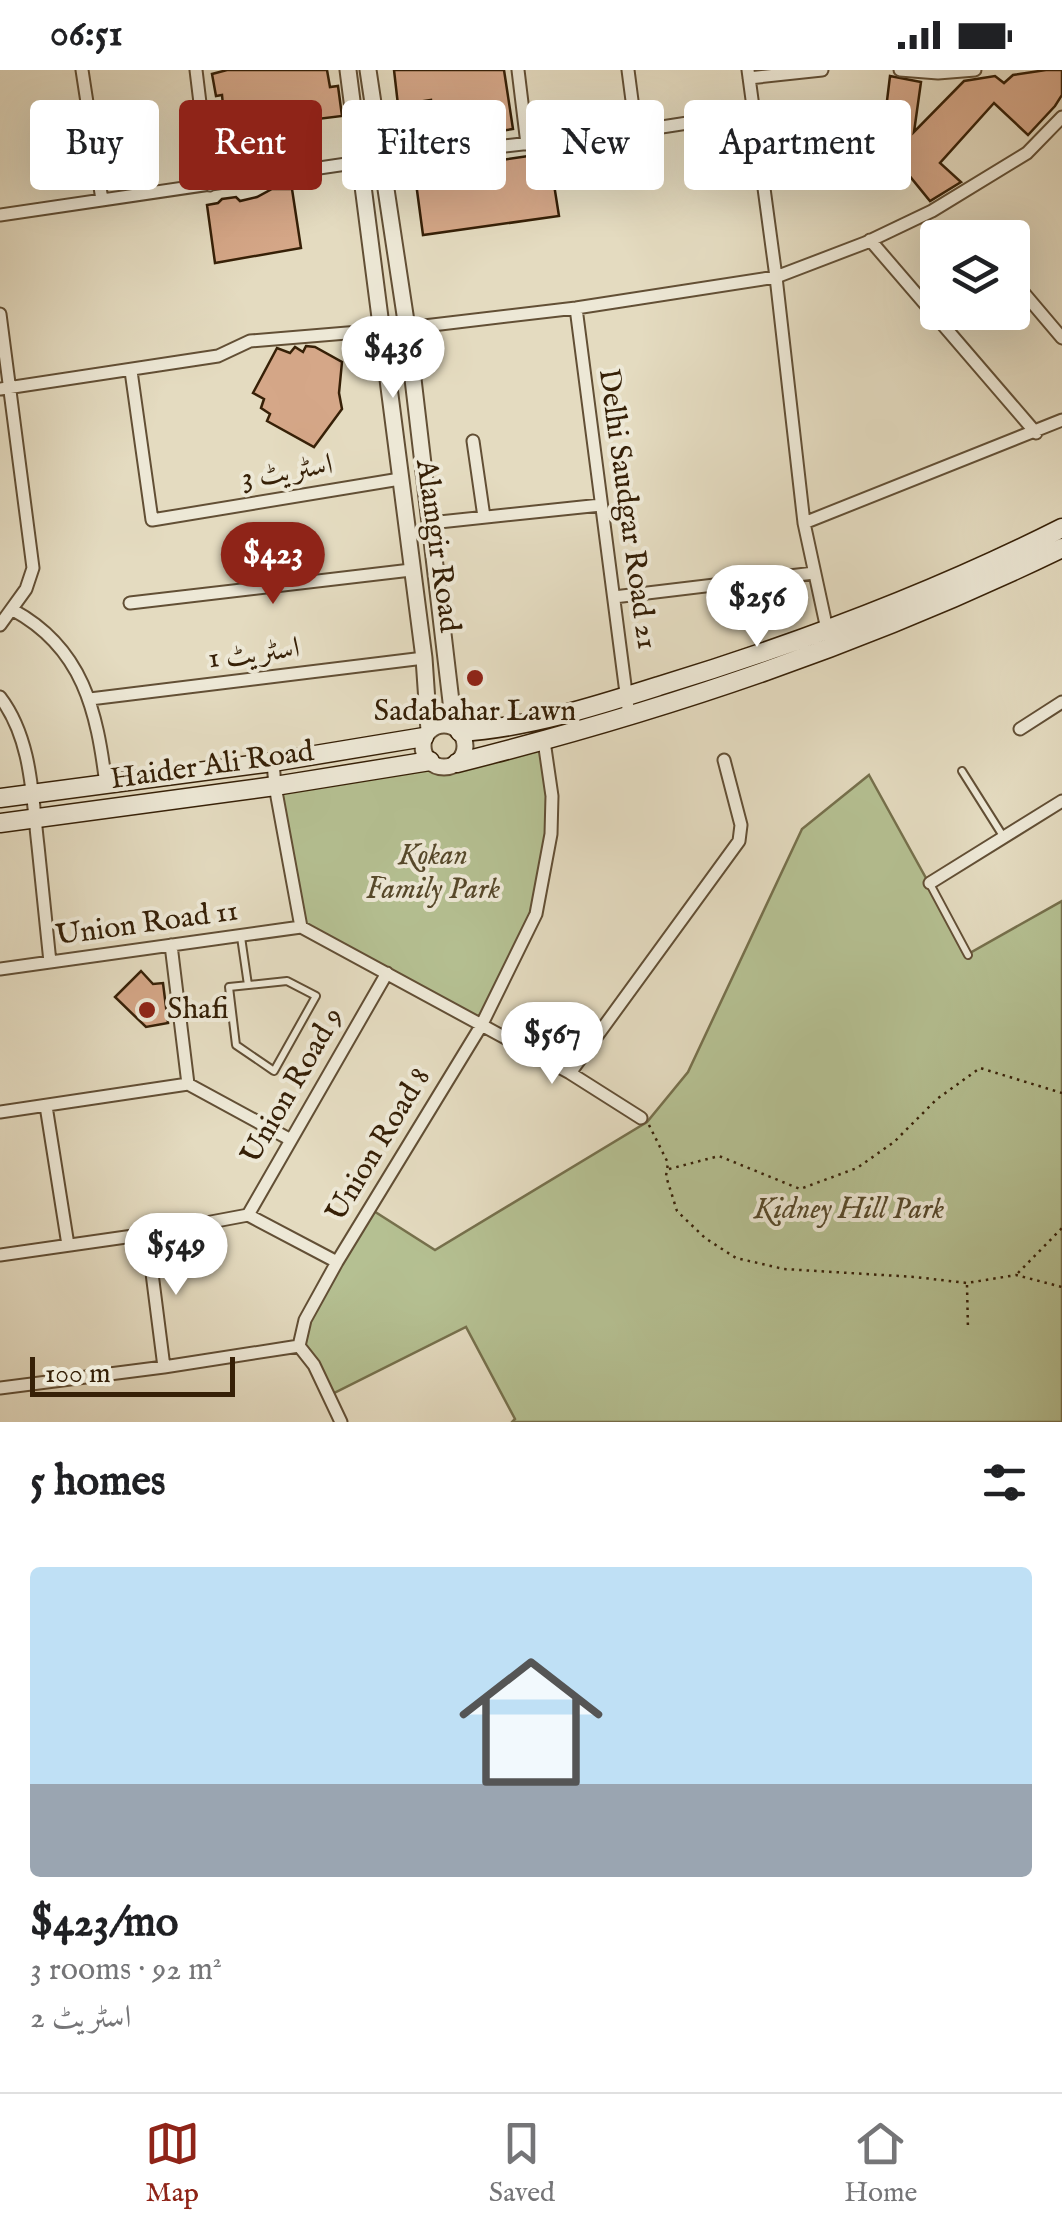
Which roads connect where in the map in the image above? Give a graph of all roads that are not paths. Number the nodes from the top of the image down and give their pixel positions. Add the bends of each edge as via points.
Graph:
1 (82, 70) edge
2 (196, 70) edge
3 (348, 70) edge
4 (368, 70) edge
5 (518, 70) edge
6 (628, 70) edge
7 (822, 70) edge
8 (900, 70) edge
9 (975, 70) edge
10 (749, 74) edge
11 (200, 100) edge
12 (352, 100) edge
13 (373, 100) edge
14 (632, 100) edge
15 (751, 100) edge
16 (1062, 117) edge
17 (526, 136) edge
18 (179, 189) edge
19 (363, 190) edge
20 (386, 190) edge
21 (763, 190) edge
22 (102, 200) junction
23 (0, 215) edge
24 (870, 240) junction
25 (776, 277) junction
26 (1030, 300) edge
27 (576, 308) junction
28 (0, 314) edge
29 (380, 328) junction
30 (407, 328) junction
31 (1062, 338) edge
32 (131, 371) junction
33 (5, 389) edge
34 (1062, 420) edge
35 (1036, 433) junction
36 (473, 441) dead end
37 (400, 479) junction
38 (602, 506) junction
39 (484, 518) junction
40 (430, 523) junction
41 (804, 523) junction
42 (1062, 528) edge
43 (1062, 548) edge
44 (411, 570) junction
45 (814, 573) junction
46 (614, 597) junction
47 (130, 603) dead end
48 (13, 610) junction
49 (0, 624) edge
50 (829, 638) junction
51 (424, 658) junction
52 (627, 696) junction
53 (0, 697) edge
54 (90, 699) junction
55 (1062, 702) edge
56 (629, 716) junction
57 (457, 730) junction
58 (1020, 730) dead end
59 (427, 734) junction
60 (544, 741) junction
61 (724, 760) dead end
62 (430, 761) junction
63 (274, 762) junction
64 (457, 763) junction
65 (962, 771) dead end
66 (106, 785) junction
67 (275, 786) junction
68 (34, 793) junction
69 (0, 798) edge
70 (1062, 801) edge
71 (34, 817) junction
72 (0, 822) edge
73 (1003, 836) junction
74 (930, 883) joint
75 (301, 927) junction
76 (241, 936) junction
77 (171, 946) junction
78 (968, 954) dead end
79 (50, 962) junction
80 (0, 969) edge
81 (387, 974) junction
82 (248, 985) junction
83 (481, 1026) junction
84 (570, 1073) junction
85 (188, 1084) junction
86 (46, 1106) junction
87 (0, 1112) edge
88 (641, 1118) road end
89 (290, 1140) junction
90 (248, 1215) junction
91 (146, 1234) junction
92 (68, 1245) junction
93 (0, 1255) edge
94 (336, 1262) junction
95 (299, 1346) junction
96 (164, 1368) junction
97 (0, 1388) edge
98 (340, 1422) edge

1 - 22 street
2 - 11 street
3 - 12 street, Alamgir Road
4 - 13 street, Alamgir Road
5 - 17 street
6 - 14 street
7 - 10 street
8 - 9 street
10 - 15 street
16 - 24 street via 1027,153 982,183
18 - 22 street
19 - 29 street, Alamgir Road
20 - 30 street, Alamgir Road
21 - 25 street
22 - 23 street
24 - 25 street
24 - 35 street
25 - 27 street
25 - 41 street
26 - 31 street
27 - 30 street
27 - 38 street, Delhi Saudgar Road 21
28 - 33 street
29 - 30 street
29 - 32 street via 250,341 218,356
29 - 37 street, Alamgir Road
30 - 40 street, Alamgir Road
32 - 33 street
32 - 37 street, اسٹریٹ 3 via 152,520
33 - 48 street via 32,568
34 - 35 street
35 - 41 street
36 - 39 street
37 - 44 street, Alamgir Road
38 - 39 street
38 - 46 street, Delhi Saudgar Road 21
39 - 40 street
40 - 57 street, Alamgir Road
41 - 45 street
42 - 50 main road
43 - 50 main road via 960,598
44 - 47 street
44 - 51 street, Alamgir Road
45 - 46 street
45 - 50 street
46 - 52 street, Delhi Saudgar Road 21
48 - 49 street
48 - 54 street via 54,638
50 - 52 main road
50 - 56 main road via 733,685
51 - 54 street, اسٹریٹ 1
51 - 59 street, Alamgir Road
52 - 56 street, Delhi Saudgar Road 21
52 - 57 main road via 486,730
53 - 68 street via 27,758
54 - 66 street
55 - 58 street
56 - 60 main road
57 - 59 street via 440,726
57 - 64 street via 465,749
59 - 62 street
59 - 63 main road, Haider Ali Road
60 - 64 main road
60 - 83 street, Union Road 8 via 551,834 536,914
61 - 84 street via 741,826 733,854
62 - 64 street
62 - 67 main road, Haider Ali Road
63 - 66 main road, Haider Ali Road
63 - 67 street
65 - 73 lane
66 - 68 main road, Haider Ali Road
67 - 71 main road, Haider Ali Road
67 - 75 street
68 - 69 main road, Haider Ali Road
68 - 71 street
70 - 73 street
71 - 72 main road, Haider Ali Road
71 - 79 street
73 - 74 street
74 - 78 lane
75 - 76 street, Union Road 11
75 - 81 street
76 - 77 street, Union Road 11
76 - 82 lane
77 - 79 street, Union Road 11
77 - 85 street
79 - 80 street, Union Road 11
81 - 83 street
81 - 89 street, Union Road 9
82 - 82 lane via 287,981 316,996 274,1071 236,1045 230,987
83 - 84 street
83 - 94 street, Union Road 8
84 - 88 street
85 - 86 street
85 - 89 street
86 - 87 street
86 - 92 street
89 - 90 street, Union Road 9
90 - 91 street
90 - 94 street
91 - 92 street
91 - 96 street
92 - 93 street
94 - 95 street, Union Road 8
95 - 96 street
95 - 98 street
96 - 97 street

